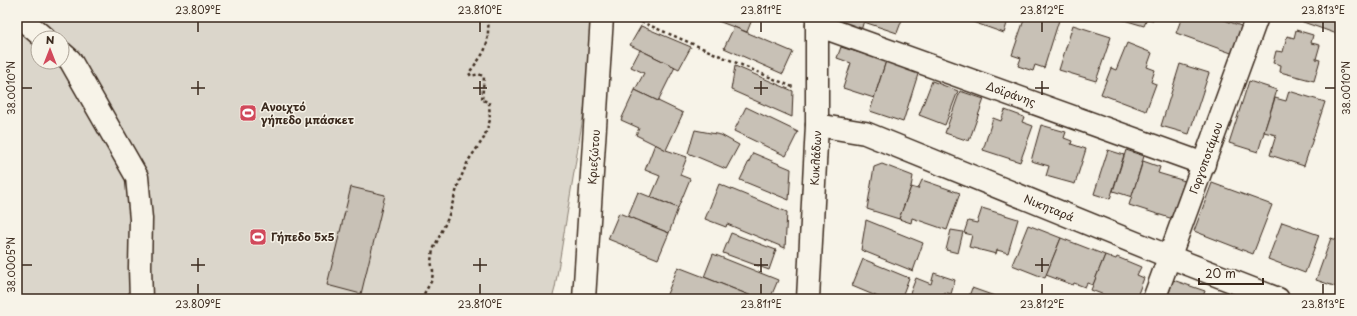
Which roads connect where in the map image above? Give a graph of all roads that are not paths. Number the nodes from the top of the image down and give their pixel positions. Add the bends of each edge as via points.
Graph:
1 (23, 17) edge
2 (602, 17) edge
3 (1252, 18) edge
4 (817, 21) edge
5 (35, 30) edge
6 (70, 60) edge
7 (817, 125) junction
8 (1204, 164) junction
9 (1170, 257) junction
10 (585, 298) edge
11 (141, 299) edge
12 (808, 299) edge
13 (1154, 299) edge
14 (1278, 299) edge

1 - 5 street
2 - 10 street, Κριεζώτου
3 - 8 street, Γοργοποτάμου
4 - 7 street, Κυκλάδων
4 - 8 street, Δοϊράνης
6 - 11 street via 137,177 141,219
7 - 9 street, Νικηταρά via 865,133
7 - 12 street, Κυκλάδων
8 - 9 street, Γοργοποτάμου
9 - 13 street, Γοργοποτάμου
9 - 14 street, Νικηταρά

